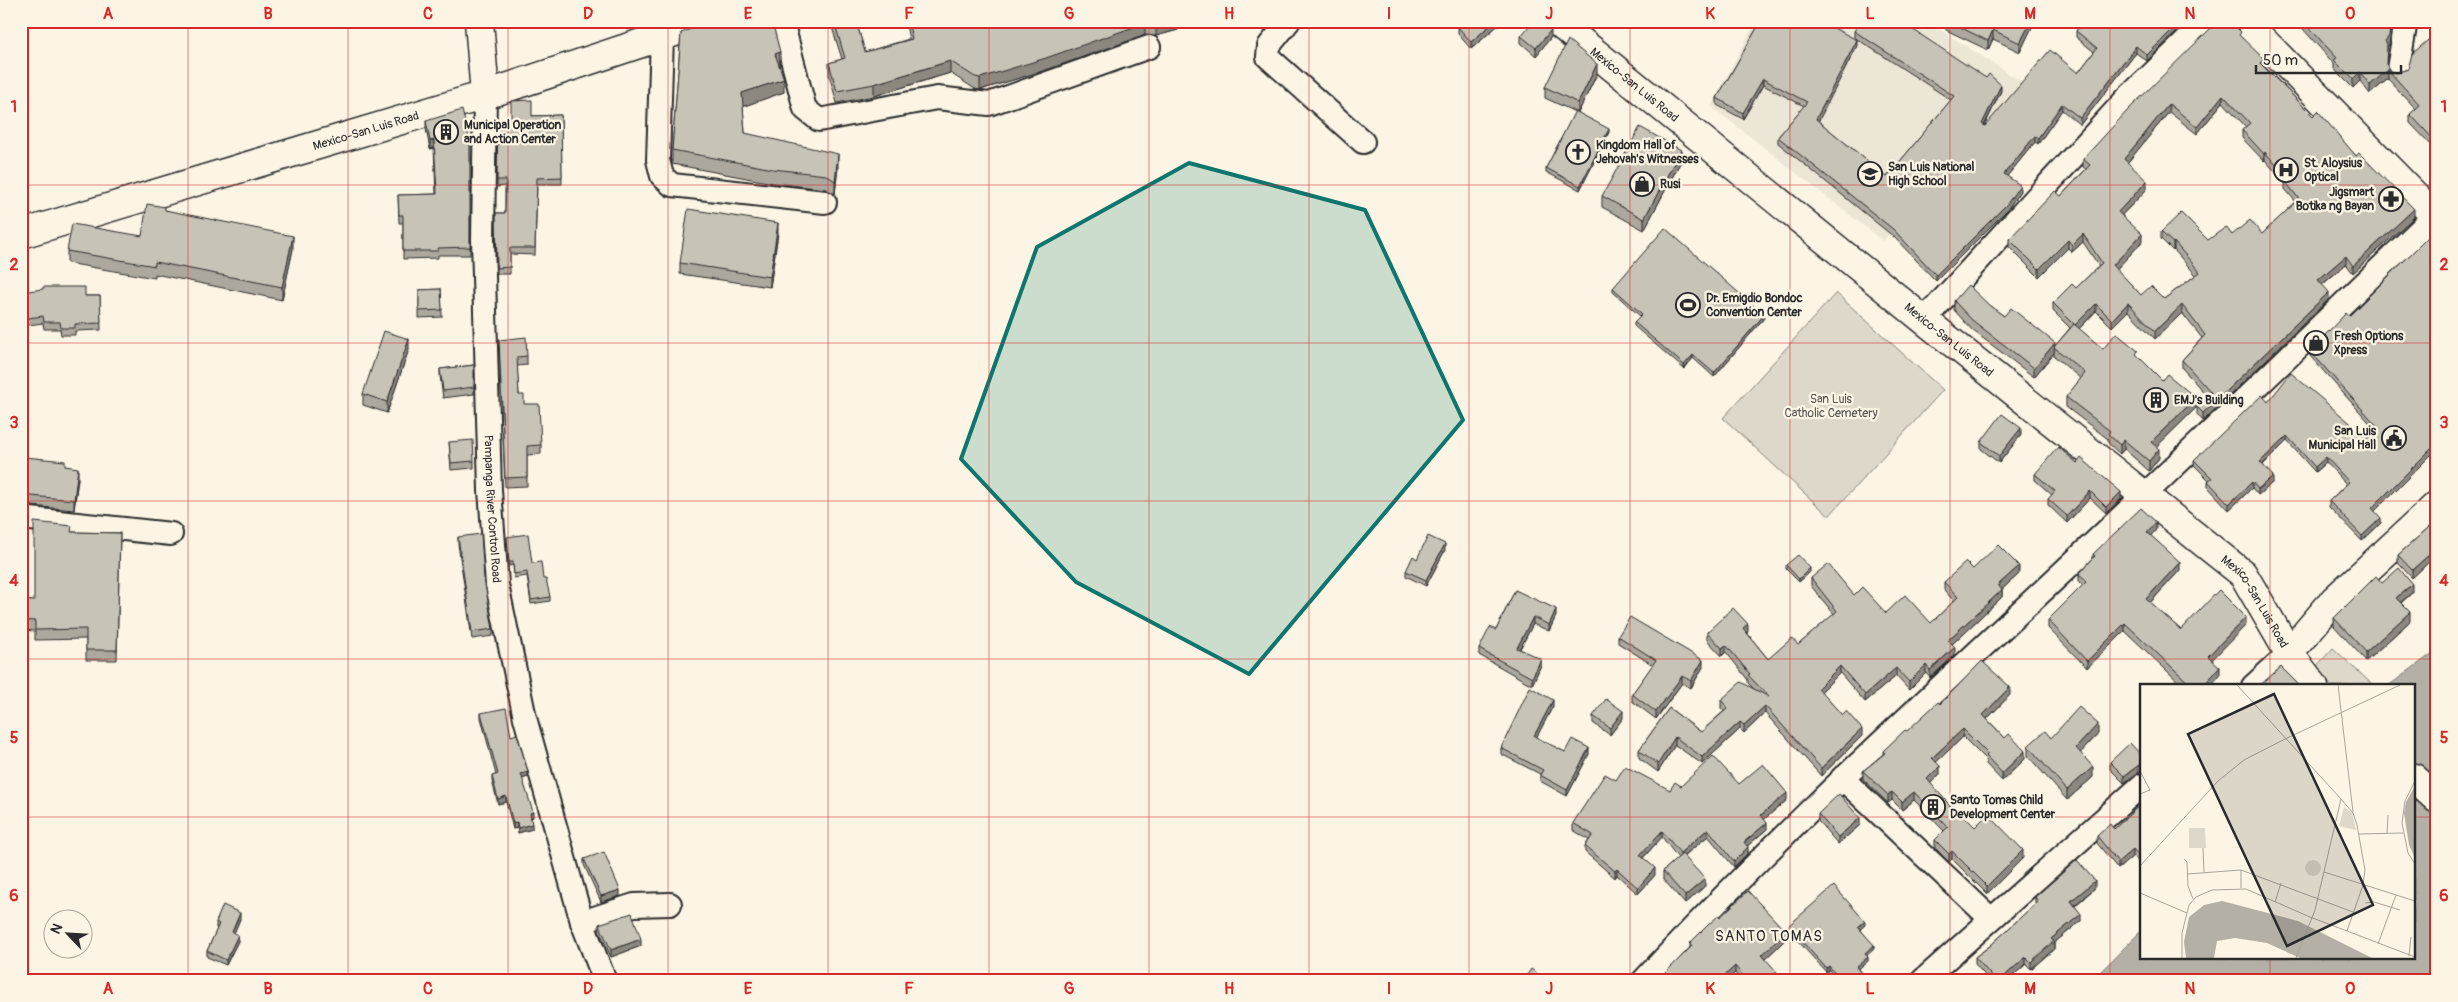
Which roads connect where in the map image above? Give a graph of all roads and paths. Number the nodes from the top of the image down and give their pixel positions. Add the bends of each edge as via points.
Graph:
1 (479, 21) edge
2 (708, 21) edge
3 (782, 21) edge
4 (1289, 21) edge
5 (1556, 21) edge
6 (2207, 21) edge
7 (2244, 21) edge
8 (2406, 21) edge
9 (662, 36) junction
10 (1148, 47) dead end
11 (2398, 69) dead end
12 (485, 95) junction
13 (1363, 142) dead end
14 (825, 202) dead end
15 (2435, 217) edge
16 (21, 234) edge
17 (1924, 320) junction
18 (2143, 494) junction
19 (2437, 505) edge
20 (21, 518) edge
21 (171, 534) dead end
22 (2289, 653) junction
23 (2255, 684) edge
24 (2313, 684) edge
25 (1842, 778) junction
26 (2416, 780) edge
27 (2140, 787) edge
28 (2437, 799) edge
29 (670, 904) dead end
30 (1991, 919) junction
31 (582, 922) junction
32 (605, 981) edge
33 (1643, 981) edge
34 (1922, 981) edge

1 - 12 main road, Pampanga River Control Road
2 - 9 main road, Mexico-San Luis Road
3 - 10 street via 805,109 819,120 937,98 989,104
4 - 13 street via 1269,46 1268,57
5 - 17 main road, Mexico-San Luis Road
6 - 17 street via 2127,98
7 - 15 main road
8 - 11 street
9 - 12 main road, Mexico-San Luis Road
9 - 14 street via 658,160 662,176 672,185
12 - 16 main road, Mexico-San Luis Road
12 - 31 street, Pampanga River Control Road via 483,240 490,490 497,584 526,718
15 - 18 street
17 - 18 main road, Mexico-San Luis Road
18 - 22 main road, Mexico-San Luis Road via 2243,574
18 - 25 street
19 - 22 main road via 2334,600
20 - 21 street
22 - 23 street
22 - 24 main road, Mexico-San Luis Road
25 - 30 street
25 - 33 street
26 - 28 main road
27 - 30 street
29 - 31 street via 634,905
30 - 34 street
31 - 32 street, Pampanga River Control Road

